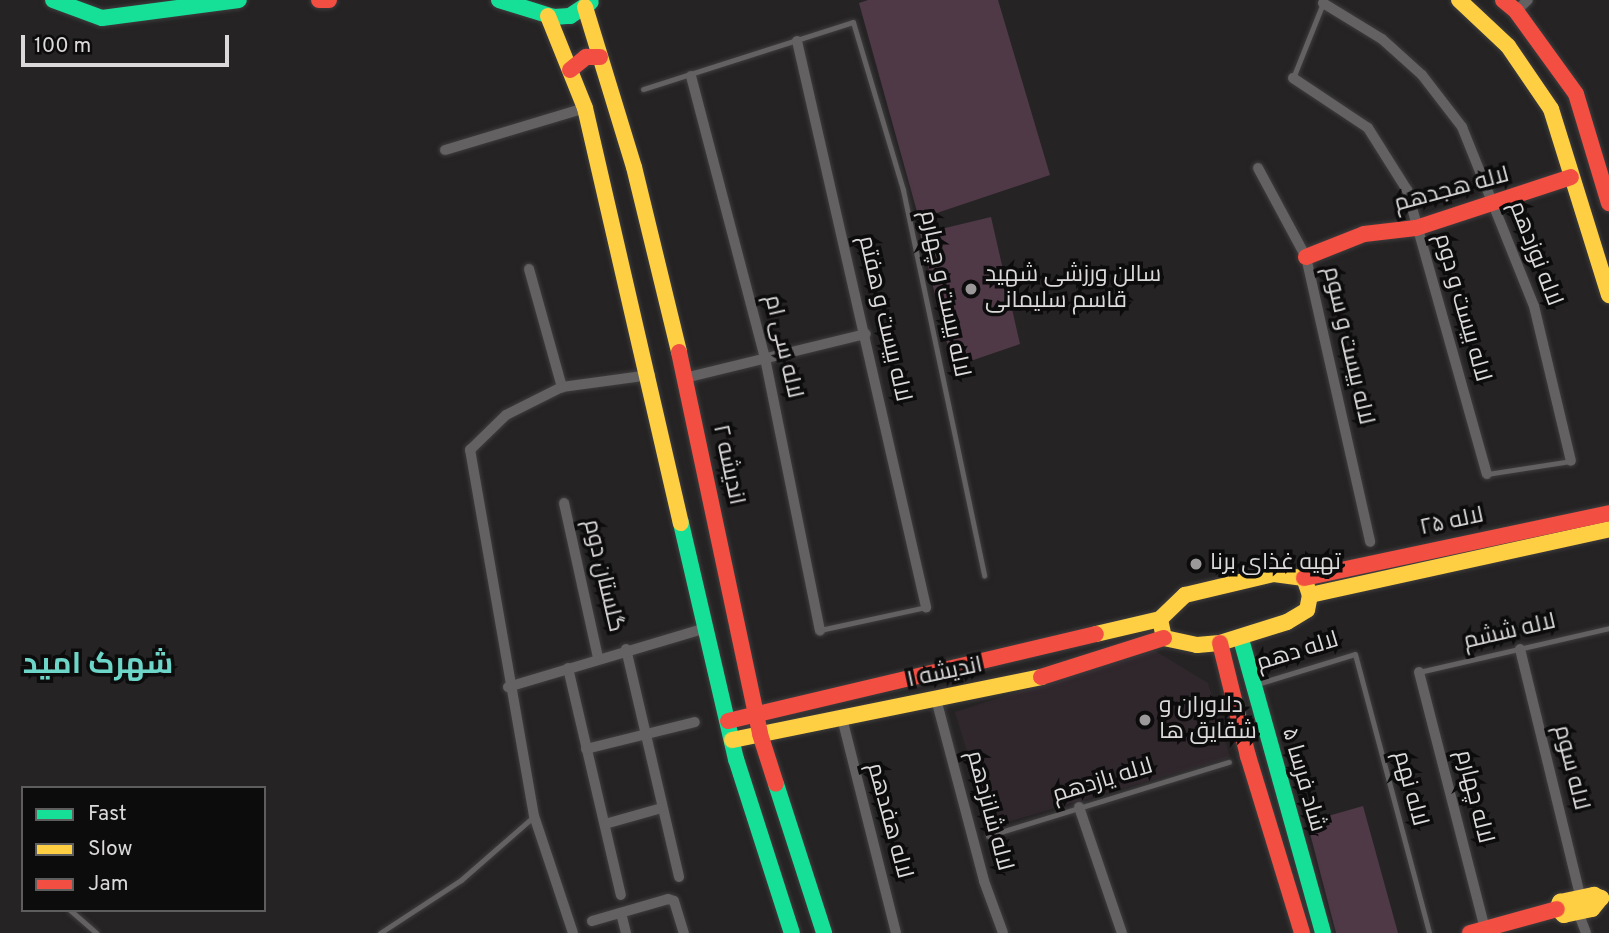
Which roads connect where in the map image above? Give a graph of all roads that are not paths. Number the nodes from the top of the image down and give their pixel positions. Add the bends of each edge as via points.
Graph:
1 (53, 0) edge
2 (239, 0) edge
3 (319, 0) edge
4 (328, 0) edge
5 (499, 0) edge
6 (1459, 0) edge
7 (1503, 0) edge
8 (217, 1) edge
9 (589, 3) edge
10 (1323, 4) joint
11 (1522, 5) edge
12 (548, 16) junction
13 (797, 41) junction
14 (600, 57) junction
15 (570, 70) junction
16 (691, 76) junction
17 (1293, 78) joint
18 (643, 89) dead end
19 (585, 108) junction
20 (445, 150) dead end
21 (1258, 169) dead end
22 (1571, 177) junction
23 (1609, 203) edge
24 (1493, 206) junction
25 (1416, 228) junction
26 (1306, 257) junction
27 (529, 269) dead end
28 (1609, 295) edge
29 (866, 334) junction
30 (765, 358) junction
31 (650, 374) junction
32 (685, 378) junction
33 (562, 387) junction
34 (1571, 461) joint
35 (1487, 474) joint
36 (564, 503) dead end
37 (1609, 513) edge
38 (1609, 529) edge
39 (1370, 542) dead end
40 (1359, 565) junction
41 (984, 576) dead end
42 (1304, 578) junction
43 (1363, 584) junction
44 (1310, 595) junction
45 (926, 607) joint
46 (1160, 619) junction
47 (706, 628) junction
48 (1609, 628) edge
49 (820, 630) joint
50 (1164, 638) junction
51 (1241, 639) junction
52 (1220, 643) junction
53 (626, 649) junction
54 (1520, 649) junction
55 (1356, 654) joint
56 (598, 657) junction
57 (568, 667) junction
58 (1419, 672) joint
59 (1251, 686) junction
60 (508, 687) junction
61 (936, 699) junction
62 (758, 714) junction
63 (842, 718) junction
64 (728, 720) junction
65 (695, 722) dead end
66 (646, 734) junction
67 (760, 734) junction
68 (732, 740) junction
69 (586, 749) junction
70 (1229, 762) dead end
71 (1079, 807) junction
72 (662, 808) junction
73 (534, 816) junction
74 (605, 824) junction
75 (988, 836) dead end
76 (679, 877) dead end
77 (621, 895) dead end
78 (1605, 897) edge
79 (1579, 904) junction
80 (72, 912) edge
81 (621, 913) junction
82 (592, 921) dead end
83 (1481, 932) edge
84 (96, 933) edge
85 (380, 933) edge
86 (573, 933) edge
87 (626, 933) edge
88 (684, 933) edge
89 (792, 933) edge
90 (824, 933) edge
91 (896, 933) edge
92 (1003, 933) edge
93 (1122, 933) edge
94 (1302, 933) edge
95 (1323, 933) edge
96 (1429, 933) edge
97 (1586, 933) edge

1 - 8 street via 102,18
2 - 8 street
3 - 4 street
5 - 12 street
6 - 22 street via 1508,46 1551,109
7 - 11 street
9 - 12 street via 570,16
9 - 14 street, اندیشه ۲
10 - 17 lane
10 - 24 street, لاله نوزدهم via 1382,39 1422,75 1462,127
11 - 23 street via 1576,94
12 - 15 street
13 - 16 lane
13 - 29 street, لاله بیست و هفتم
13 - 41 lane, لاله بیست و چهارم via 853,22 903,190
14 - 15 street via 586,57
14 - 32 street, اندیشه ۲ via 634,167
15 - 19 street
16 - 18 lane
16 - 30 street, لاله سی ام
17 - 25 street, لاله بیست و دوم via 1368,128 1408,190
19 - 20 street
19 - 31 street
21 - 26 street, لاله بیست و سوم
22 - 24 street, لاله هجدهم
22 - 28 street
24 - 25 street, لاله هجدهم
24 - 34 street, لاله نوزدهم via 1534,306
25 - 26 street, لاله هجدهم via 1364,234
25 - 35 street, لاله بیست و دوم
26 - 39 street, لاله بیست و سوم
27 - 33 street
29 - 30 street
29 - 45 street, لاله بیست و هفتم
30 - 32 street
30 - 49 street, لاله سی ام
31 - 33 street
31 - 47 street
32 - 62 street, اندیشه ۲
33 - 60 street via 506,415 470,450
34 - 35 lane
36 - 56 street, گلستان دوم
37 - 40 street, لاله ۲۵
38 - 43 street, لاله ۲۵
40 - 42 street, لاله ۲۵
40 - 43 street via 1356,575
42 - 44 street
42 - 46 street via 1274,573 1185,595
43 - 44 street, لاله ۲۵
44 - 51 street, اندیشه ۱ via 1307,610
45 - 49 lane
46 - 50 street
46 - 62 street, اندیشه ۱
47 - 53 street
47 - 64 street
48 - 54 lane, لاله ششم
50 - 52 street, اندیشه ۱ via 1197,645
50 - 61 street, اندیشه ۱ via 1040,677
51 - 52 street, اندیشه ۱
51 - 59 street, شاد فرسا ۵
52 - 94 street, شاد فرسا ۵ via 1248,756
53 - 56 street
53 - 66 street
54 - 58 lane, لاله ششم
54 - 79 street, لاله سوم
55 - 59 lane, لاله دهم
55 - 96 lane, لاله نهم
56 - 57 street
57 - 60 street
57 - 69 street
58 - 83 street, لاله چهارم
59 - 95 street, شاد فرسا ۵
60 - 73 street
61 - 63 street, اندیشه ۱
61 - 92 street, لاله شانزدهم via 984,881
62 - 64 street, اندیشه ۱
62 - 67 street, اندیشه ۲
63 - 67 street, اندیشه ۱
63 - 91 street, لاله هفدهم
64 - 68 street
65 - 66 street
66 - 69 street
66 - 72 street
67 - 68 street, اندیشه ۱
67 - 90 street, اندیشه ۲
68 - 89 street
69 - 74 street
70 - 71 lane, لاله یازدهم
71 - 75 lane, لاله یازدهم
71 - 93 street
72 - 74 street
72 - 76 street
73 - 85 lane via 461,880
73 - 86 street
74 - 77 street
78 - 79 street via 1592,909
79 - 83 street via 1560,902 1557,909
79 - 97 street, لاله سوم
80 - 84 lane
81 - 82 street
81 - 87 street
81 - 88 street via 668,899 674,901

